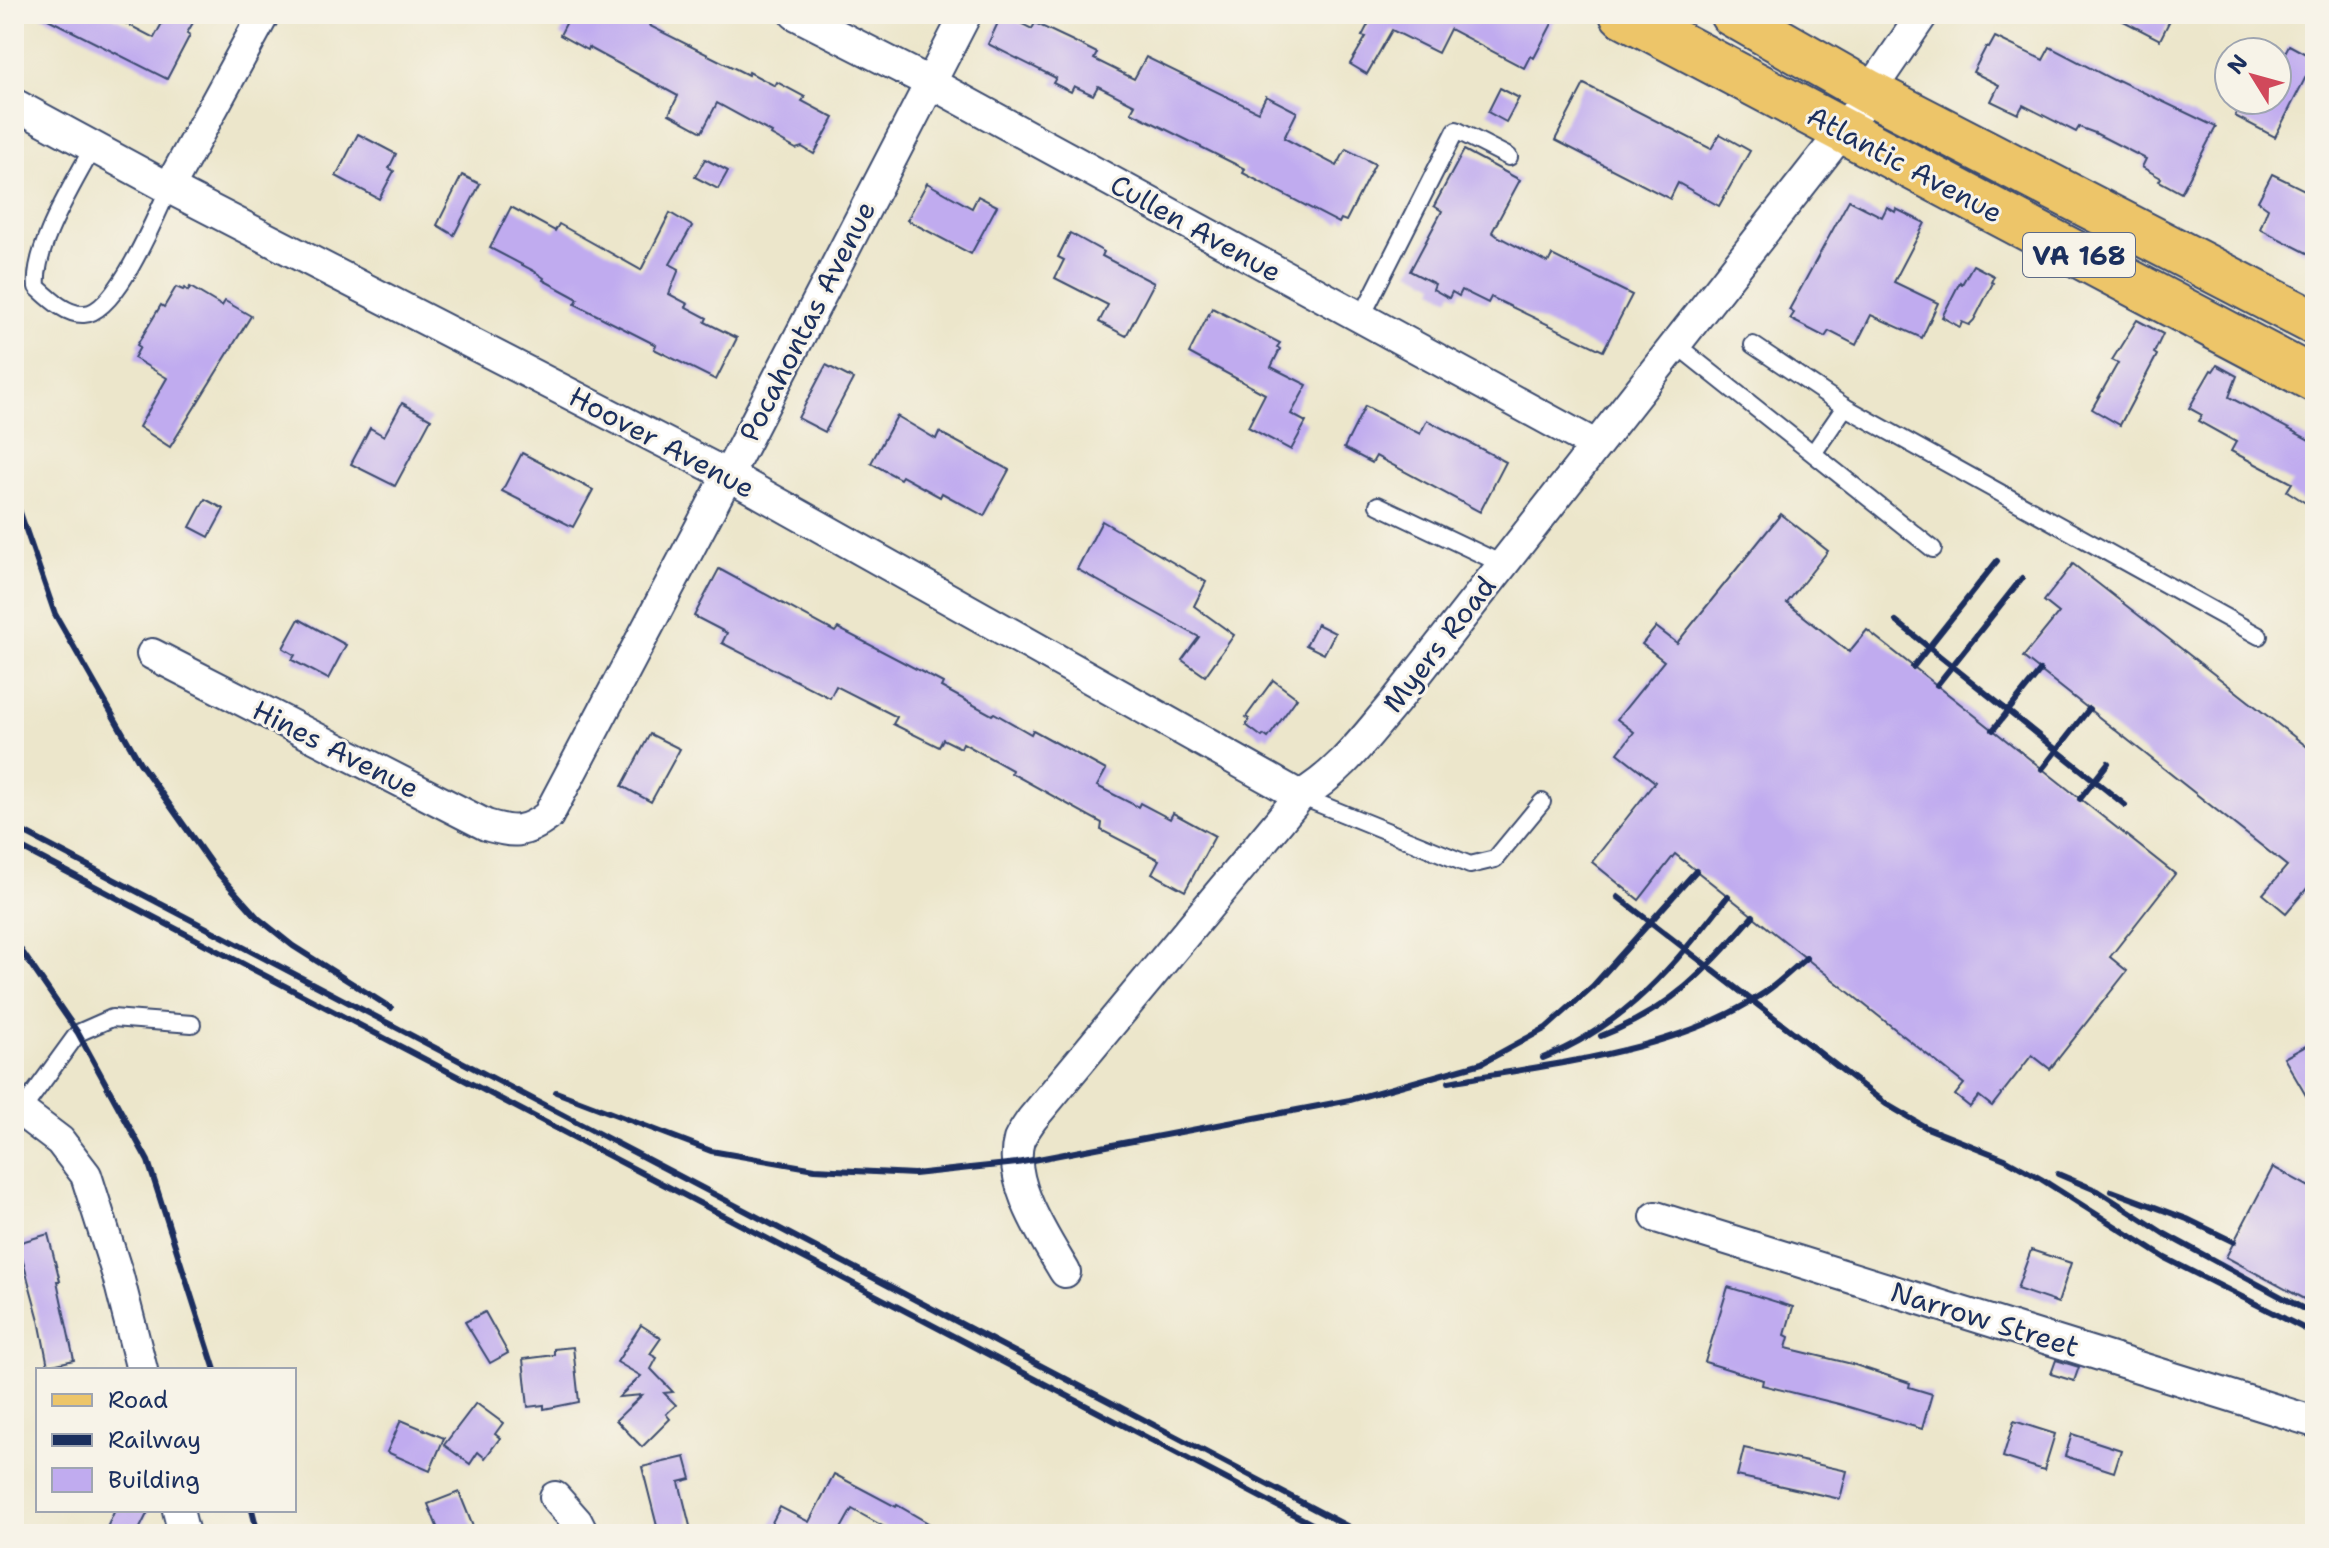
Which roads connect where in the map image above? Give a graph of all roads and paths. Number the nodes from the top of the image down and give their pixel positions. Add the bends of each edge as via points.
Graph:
1 (264, 14) edge
2 (795, 14) edge
3 (966, 14) edge
4 (1622, 14) edge
5 (1732, 14) edge
6 (1923, 14) edge
7 (929, 82) junction
8 (1869, 92) junction
9 (14, 104) edge
10 (1843, 131) junction
11 (93, 147) junction
12 (1509, 157) dead end
13 (169, 188) junction
14 (1361, 318) junction
15 (2315, 323) edge
16 (1674, 343) junction
17 (1753, 345) dead end
18 (2315, 380) edge
19 (1845, 407) junction
20 (1595, 445) junction
21 (1814, 452) junction
22 (728, 475) junction
23 (1378, 505) dead end
24 (1933, 549) dead end
25 (1502, 564) junction
26 (2259, 636) dead end
27 (152, 654) dead end
28 (1300, 796) junction
29 (1542, 802) dead end
30 (524, 831) joint
31 (192, 1024) dead end
32 (18, 1108) edge
33 (1656, 1217) dead end
34 (1065, 1272) dead end
35 (141, 1368) edge
36 (2315, 1422) edge
37 (555, 1497) dead end
38 (178, 1512) edge
39 (184, 1534) edge
40 (583, 1534) edge

1 - 13 street
2 - 7 street, Cullen Avenue
3 - 7 street, Pocahontas Avenue
4 - 10 main road, Atlantic Avenue / VA 168
5 - 8 main road, Atlantic Avenue / VA 168
6 - 8 street, Myers Road
7 - 14 street, Cullen Avenue
7 - 22 street, Pocahontas Avenue
8 - 10 street, Myers Road
8 - 15 main road, Atlantic Avenue / VA 168
9 - 11 street, Hoover Avenue
10 - 16 street, Myers Road
10 - 18 main road, Atlantic Avenue / VA 168
11 - 13 street, Hoover Avenue
11 - 13 lane via 35,271 37,287 56,305 84,314 99,309 131,264
12 - 14 lane via 1456,130
13 - 22 street, Hoover Avenue
14 - 20 street, Cullen Avenue
16 - 20 street, Myers Road
16 - 21 lane
17 - 19 lane
19 - 21 lane
19 - 26 lane
20 - 25 street, Myers Road
21 - 24 lane
22 - 28 street, Hoover Avenue
22 - 30 street, Pocahontas Avenue via 564,789 548,816
23 - 25 lane
25 - 28 street, Myers Road via 1339,768
27 - 30 street, Hines Avenue via 486,825
28 - 29 lane via 1470,865 1495,859
28 - 34 street, Myers Road via 1019,1140 1021,1183 1036,1224
31 - 32 lane via 112,1018 78,1033
32 - 35 street via 60,1141 86,1175
33 - 36 street, Narrow Street
37 - 40 street
38 - 39 street

